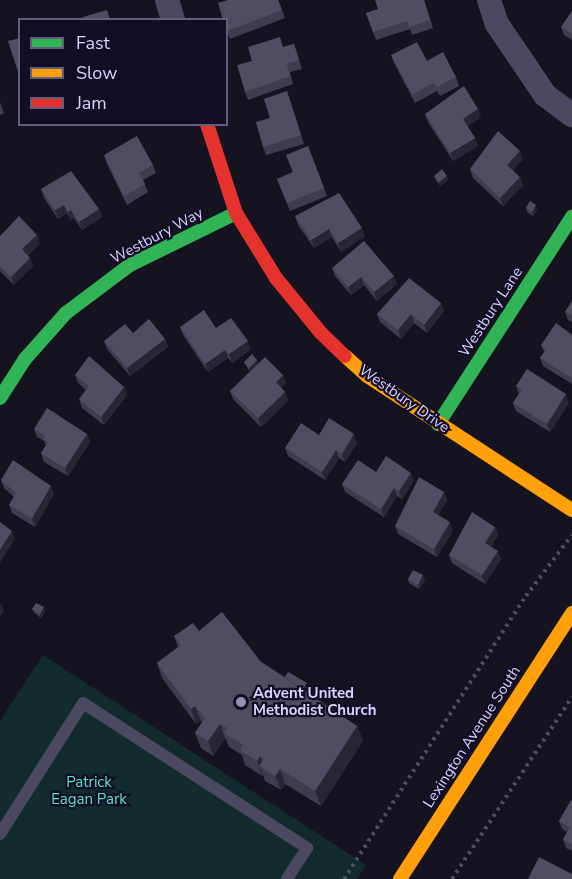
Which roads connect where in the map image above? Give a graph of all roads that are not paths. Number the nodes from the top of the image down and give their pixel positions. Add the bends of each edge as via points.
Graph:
1 (166, 0) edge
2 (489, 0) edge
3 (172, 18) edge
4 (572, 115) edge
5 (208, 126) edge
6 (236, 213) junction
7 (572, 217) edge
8 (0, 398) edge
9 (438, 424) junction
10 (572, 510) edge
11 (572, 613) edge
12 (0, 834) edge
13 (287, 879) edge
14 (400, 879) edge

1 - 3 street
2 - 4 street via 497,24 545,95
5 - 6 street, Westbury Drive
6 - 8 street, Westbury Way via 130,265 66,313 25,359
6 - 9 street, Westbury Drive via 276,278 321,333 367,376
7 - 9 street, Westbury Lane
9 - 10 street, Westbury Drive
11 - 14 street, Lexington Avenue South
12 - 13 lane via 83,703 307,848

